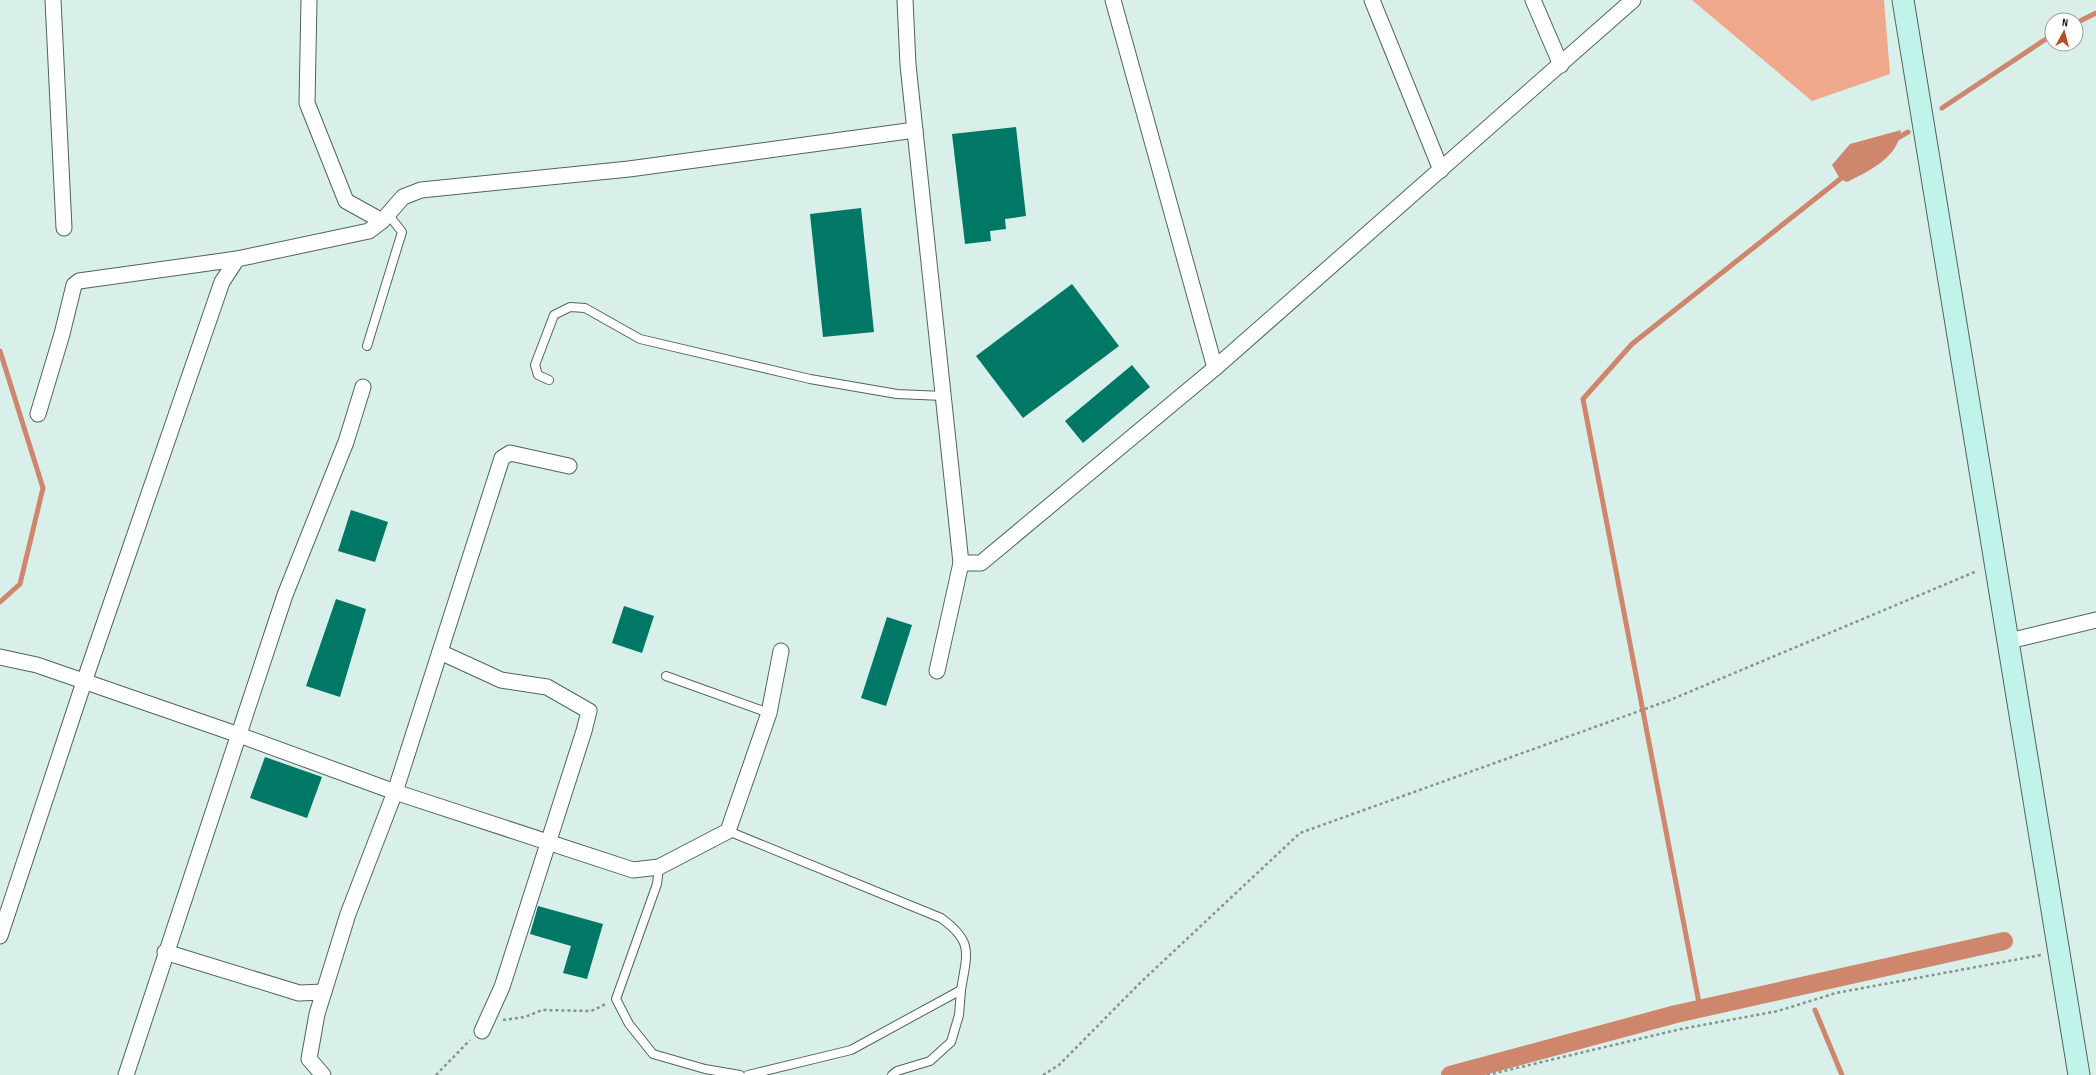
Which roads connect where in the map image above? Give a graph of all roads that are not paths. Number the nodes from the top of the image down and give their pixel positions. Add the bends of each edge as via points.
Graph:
1 (53, 0) edge
2 (309, 0) edge
3 (905, 0) edge
4 (1114, 0) edge
5 (1372, 0) edge
6 (1533, 0) edge
7 (1633, 0) edge
8 (1903, 0) edge
9 (1561, 65) junction
10 (915, 130) junction
11 (1441, 170) junction
12 (385, 217) junction
13 (64, 228) dead end
14 (237, 259) junction
15 (367, 346) dead end
16 (1215, 368) junction
17 (549, 380) dead end
18 (363, 387) dead end
19 (943, 396) junction
20 (38, 414) dead end
21 (569, 466) dead end
22 (961, 563) junction
23 (2096, 620) edge
24 (2008, 641) junction
25 (781, 651) dead end
26 (440, 652) junction
27 (0, 656) edge
28 (937, 671) dead end
29 (666, 676) dead end
30 (84, 682) junction
31 (769, 713) junction
32 (239, 734) junction
33 (395, 792) junction
34 (728, 832) junction
35 (547, 841) junction
36 (659, 868) junction
37 (0, 936) edge
38 (165, 952) junction
39 (961, 990) junction
40 (324, 992) junction
41 (482, 1031) road end
42 (126, 1075) edge
43 (323, 1075) edge
44 (740, 1075) edge
45 (748, 1075) edge
46 (892, 1075) edge
47 (2079, 1075) edge

1 - 13 street
2 - 12 street via 307,103 346,201
3 - 10 street
4 - 16 street
5 - 11 street
6 - 9 street
7 - 9 street
8 - 24 street
9 - 11 street
10 - 12 street via 630,169 421,190 403,197
10 - 19 street
11 - 16 street
12 - 14 street via 369,231
12 - 15 lane via 402,232
14 - 20 street via 79,281 74,285
14 - 30 street via 222,282
16 - 22 street via 981,563
17 - 19 lane via 538,375 535,364 554,315 570,307 585,308 640,338 787,374 897,394
18 - 32 street via 346,442 285,595
19 - 22 street
21 - 26 street via 510,453 502,458
22 - 28 street
23 - 24 street
24 - 47 street
25 - 31 street
26 - 33 street
26 - 35 street via 501,680 547,686 588,711 584,731
27 - 30 street via 37,665
29 - 31 lane
30 - 32 street
30 - 37 street
31 - 34 street
32 - 33 street
32 - 38 street
33 - 35 street
33 - 40 street via 348,914
34 - 36 street
34 - 39 lane via 941,918 957,929 967,950
35 - 36 street via 633,870
35 - 41 street via 502,987
36 - 44 lane via 657,884 616,999 629,1024 653,1054 705,1069
38 - 40 street via 299,993
38 - 42 street
39 - 45 lane via 851,1050
39 - 46 lane via 960,1015 951,1042 930,1061 897,1071
40 - 43 street via 309,1059

